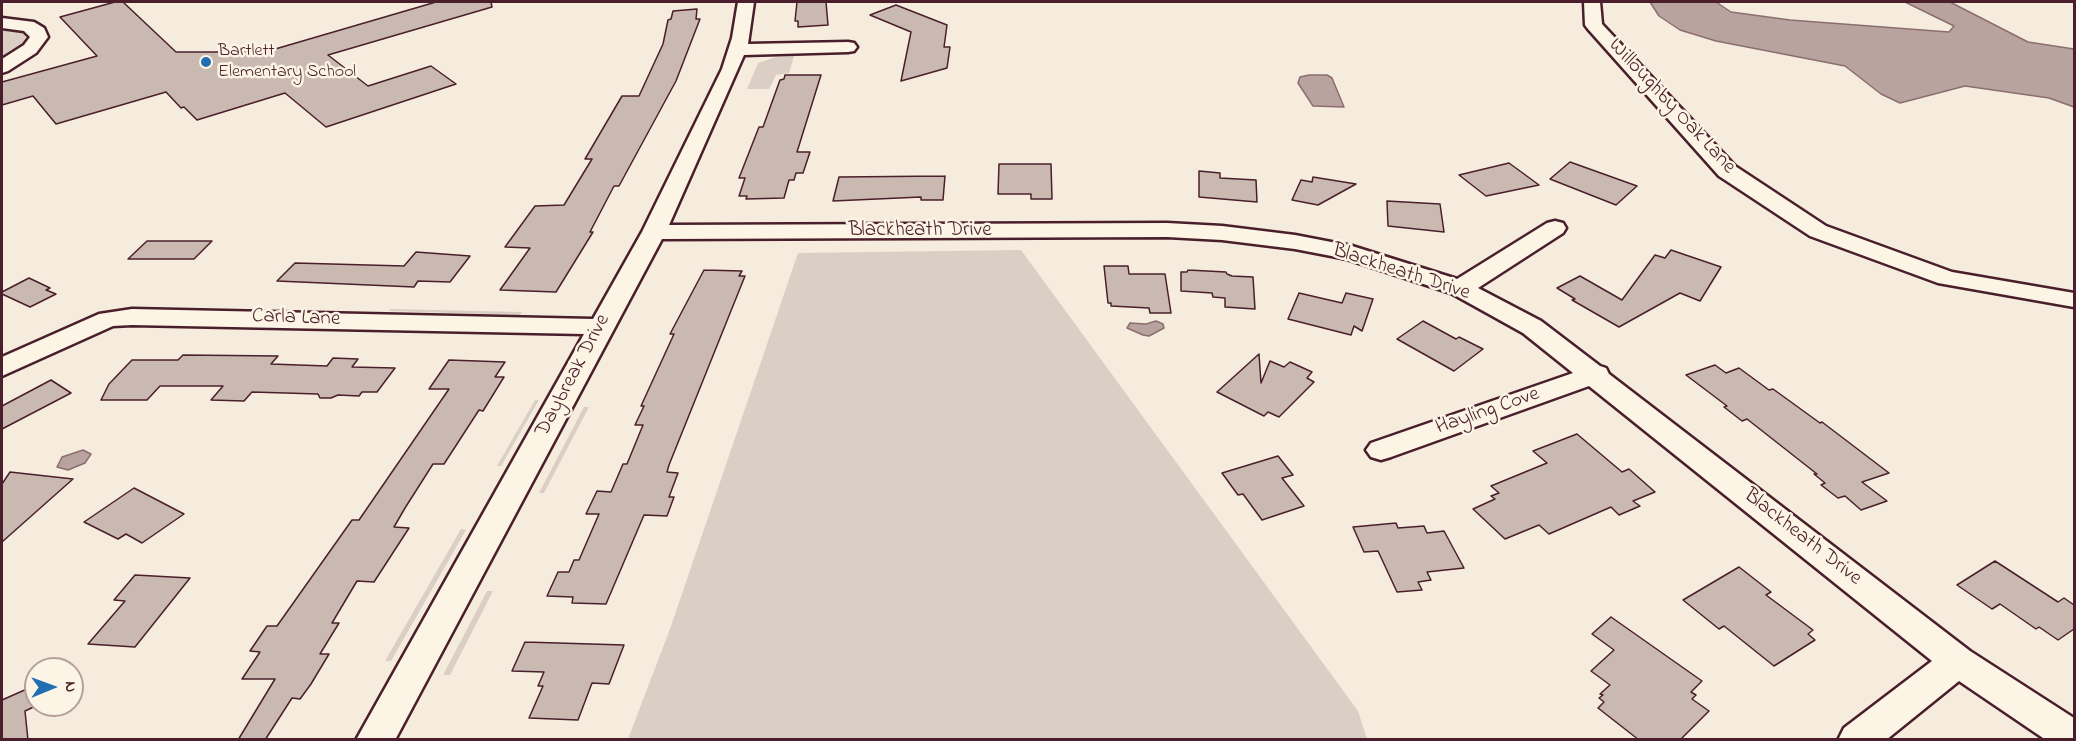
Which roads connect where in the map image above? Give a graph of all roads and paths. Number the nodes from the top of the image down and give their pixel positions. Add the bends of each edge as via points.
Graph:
1 (746, 2) edge
2 (1592, 2) edge
3 (2, 22) edge
4 (848, 47) dead end
5 (737, 50) junction
6 (2, 68) edge
7 (1555, 228) dead end
8 (654, 232) junction
9 (1460, 288) junction
10 (2074, 300) edge
11 (601, 327) junction
12 (2, 367) edge
13 (1596, 374) junction
14 (1381, 450) dead end
15 (1958, 662) junction
16 (2074, 738) edge
17 (375, 740) edge
18 (1857, 740) edge

1 - 5 street, Daybreak Drive
2 - 10 street, Willoughby Oak Lane via 1594,25 1727,171 1818,231 1947,278
3 - 6 street via 28,26 39,37 30,49
4 - 5 street
5 - 8 street, Daybreak Drive via 718,101
7 - 9 street
8 - 9 street, Blackheath Drive via 1222,233 1352,253
8 - 11 street, Daybreak Drive
9 - 13 street, Blackheath Drive via 1533,327
11 - 12 street, Carla Lane via 132,317 108,319
11 - 17 street, Daybreak Drive
13 - 14 street, Hayling Cove
13 - 15 street, Blackheath Drive
15 - 16 street, Blackheath Drive
15 - 18 street

